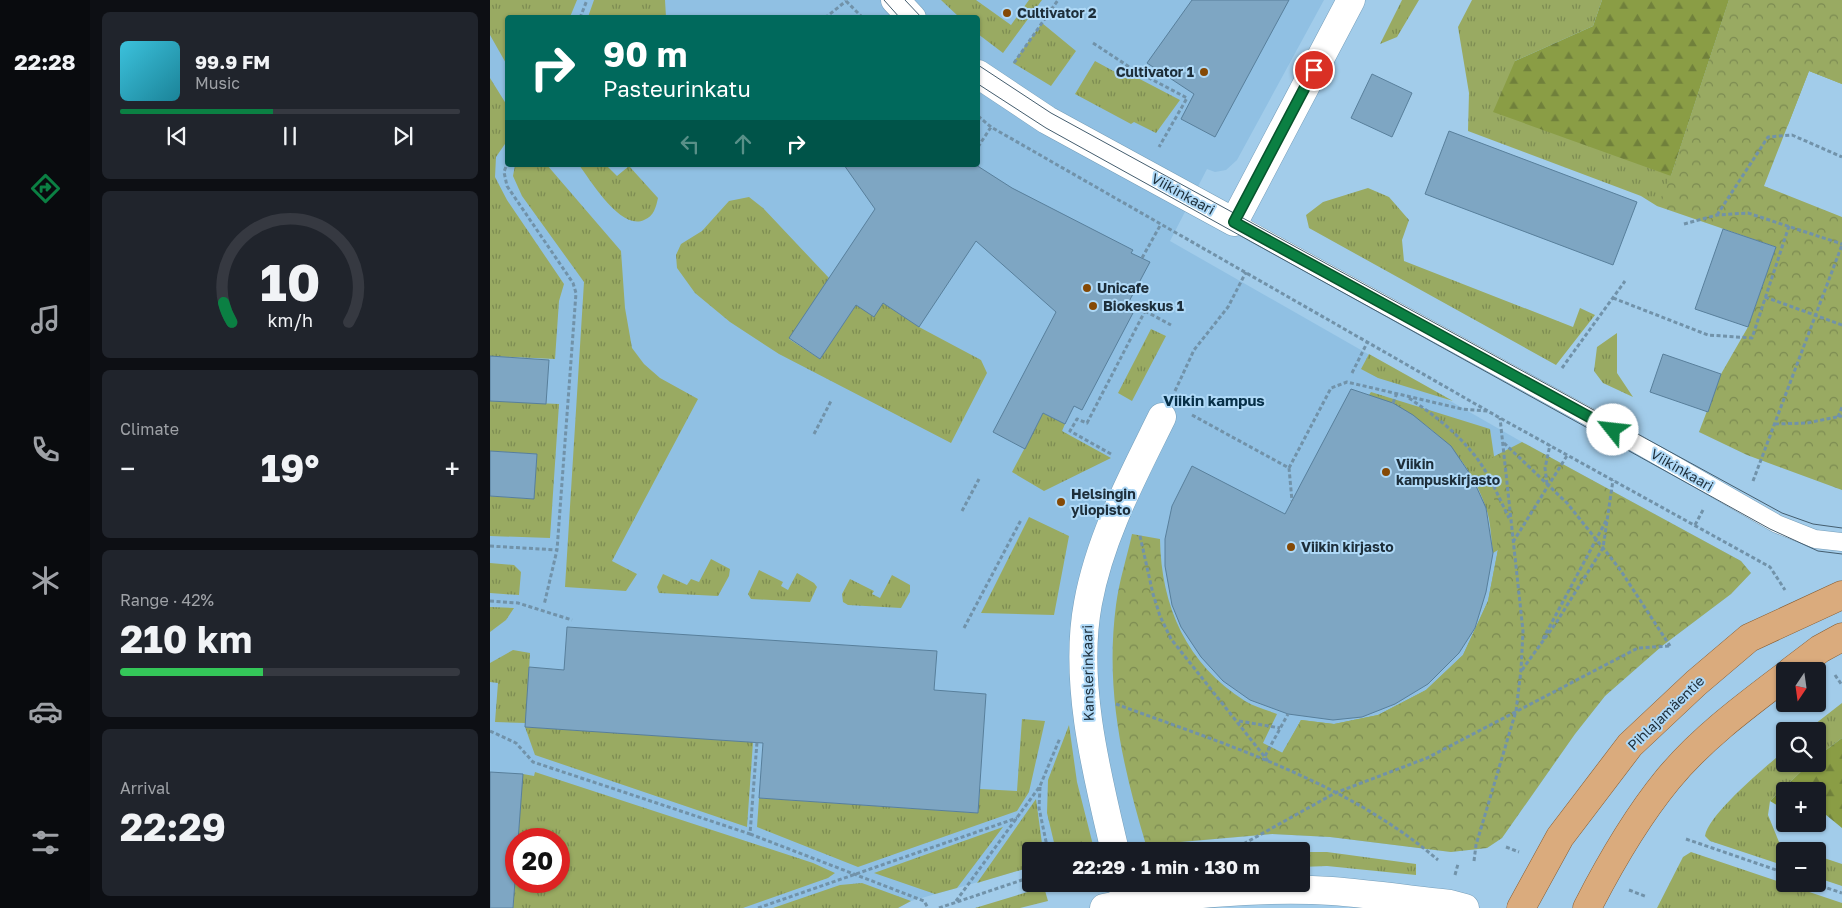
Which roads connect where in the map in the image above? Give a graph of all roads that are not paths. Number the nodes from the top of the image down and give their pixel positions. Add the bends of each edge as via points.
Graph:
1 (895, 0) edge
2 (1351, 0) edge
3 (909, 15) edge
4 (980, 75) edge
5 (1234, 222) junction
6 (1166, 410) road end
7 (1842, 542) edge
8 (1842, 595) edge
9 (1842, 637) edge
10 (1802, 662) edge
11 (1776, 683) edge
12 (1114, 842) edge
13 (1120, 901) edge
14 (1465, 908) edge
15 (1521, 908) edge
16 (1587, 908) edge

1 - 3 street
2 - 5 street
4 - 5 street, Viikinkaari via 1047,120
5 - 7 lane, Viikinkaari via 1777,524 1815,539
6 - 12 street, Kanslerinkaari via 1104,544 1088,603 1084,638 1089,733
8 - 15 main road, Pihlajamäentie via 1748,638 1630,745 1560,837
9 - 10 main road
11 - 16 main road via 1726,721 1668,779 1612,860
13 - 14 street via 1237,892 1331,891

